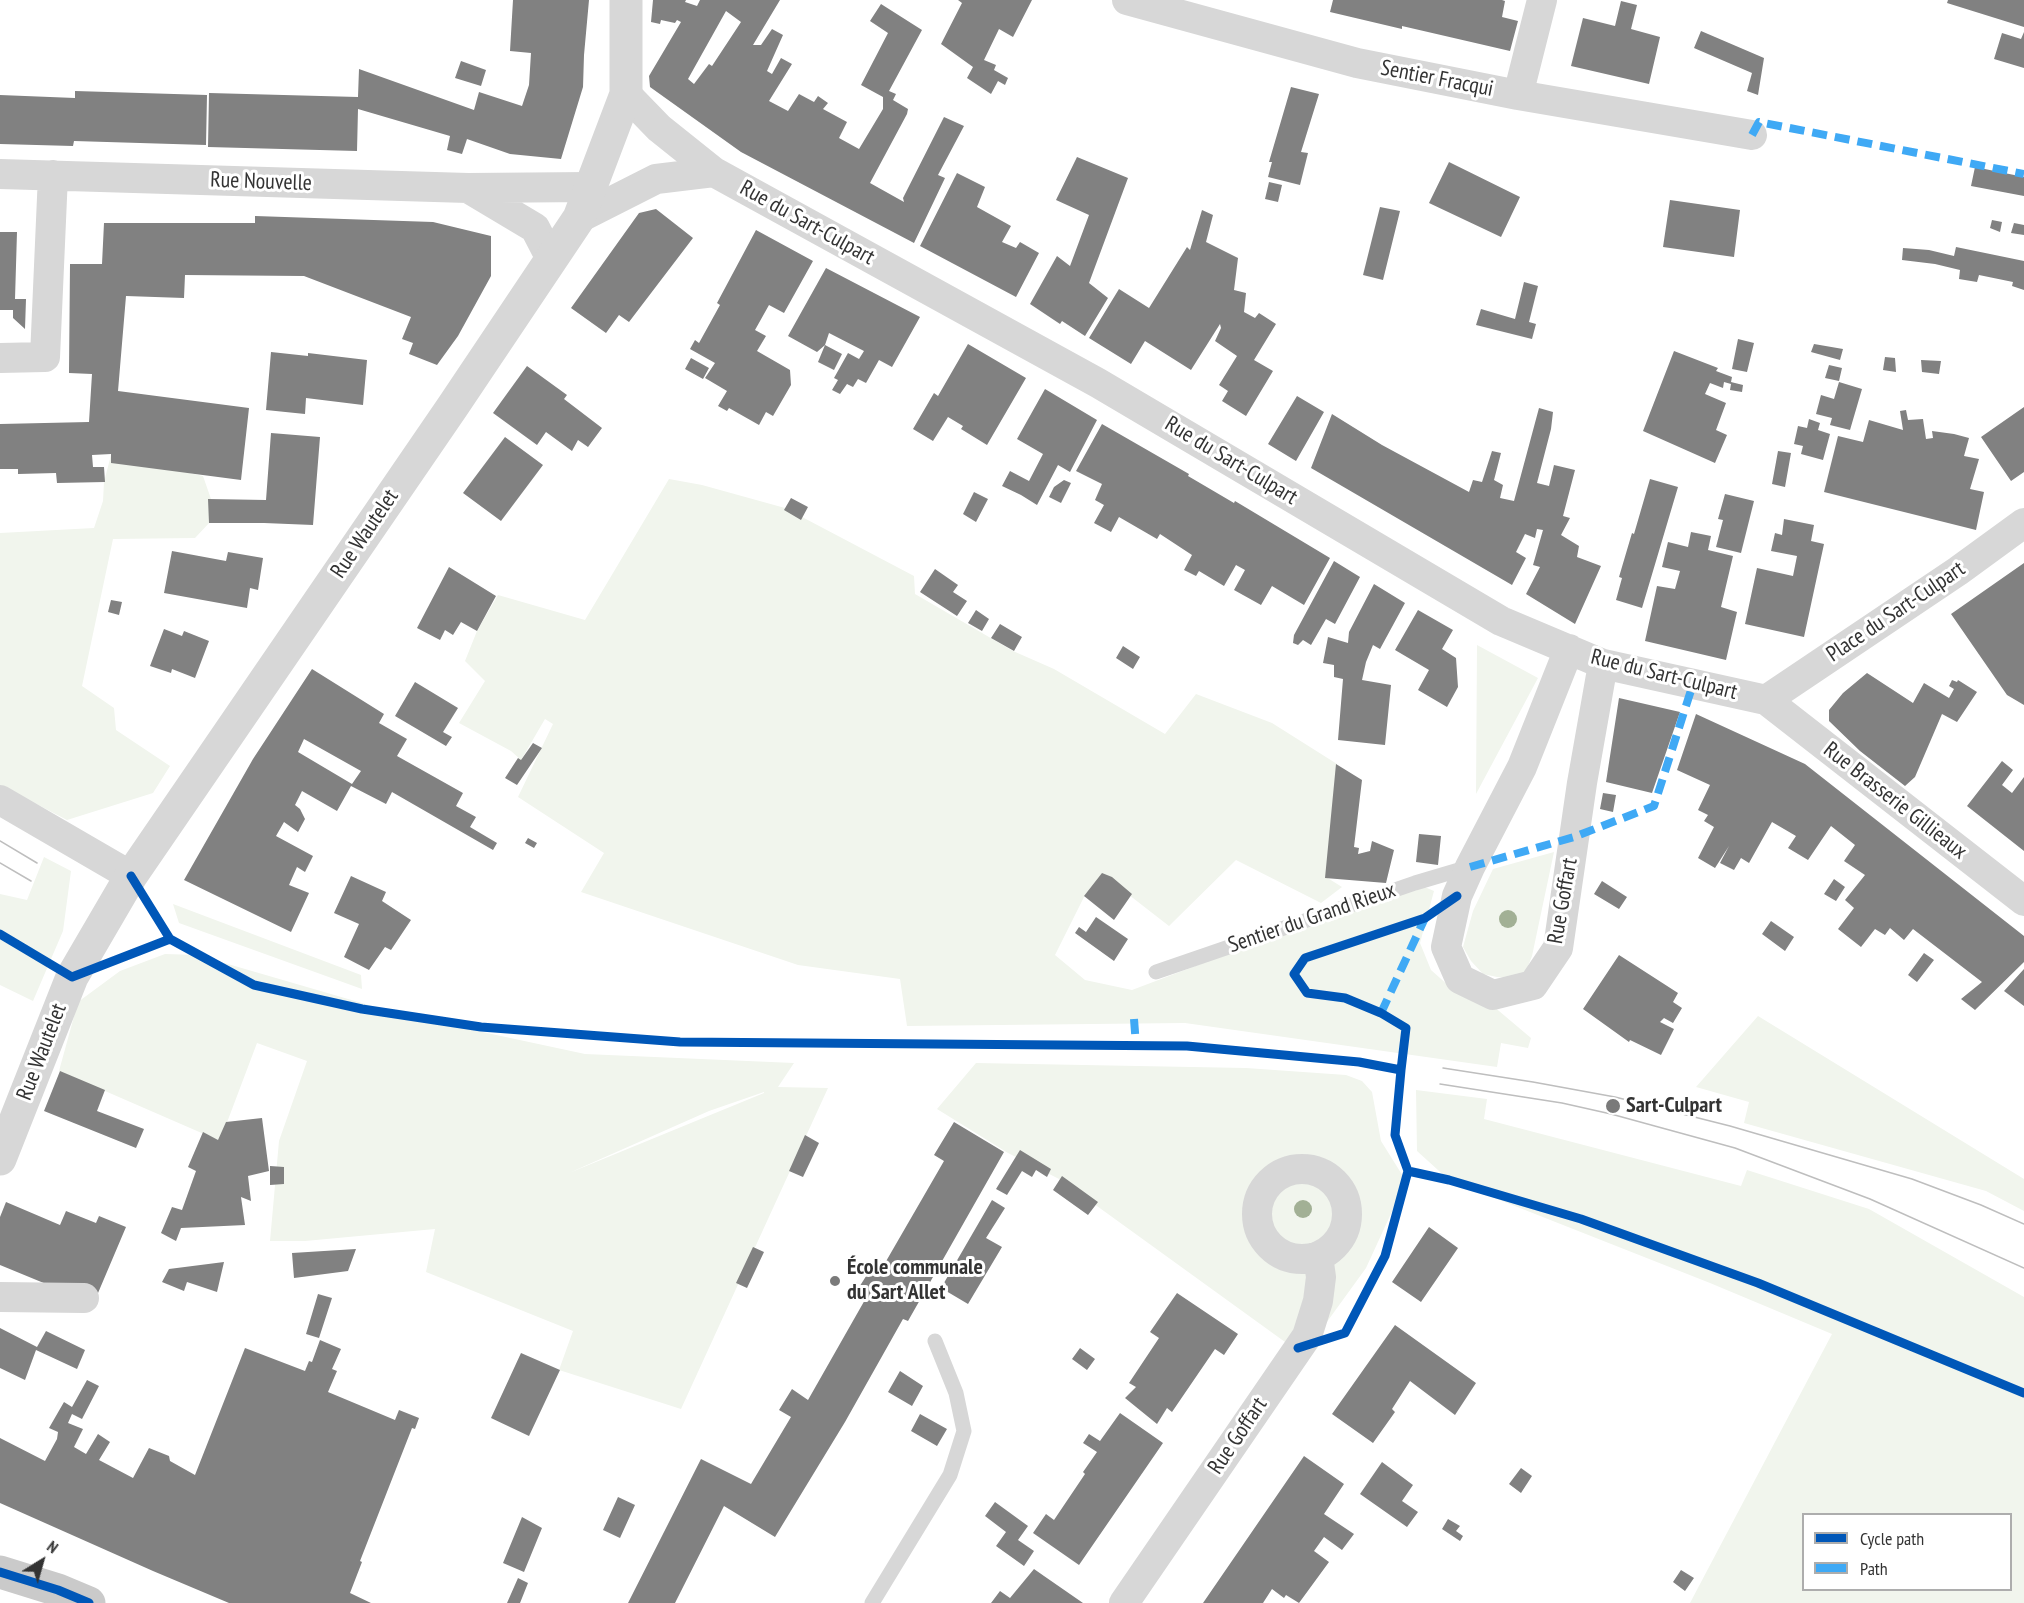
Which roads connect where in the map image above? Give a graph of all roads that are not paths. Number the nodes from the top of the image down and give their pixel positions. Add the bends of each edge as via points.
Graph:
1 (626, 0) edge
2 (1127, 0) edge
3 (1542, 0) edge
4 (626, 94) junction
5 (1518, 95) junction
6 (1752, 135) dead end
7 (714, 172) junction
8 (0, 174) edge
9 (53, 175) junction
10 (590, 187) junction
11 (468, 188) junction
12 (579, 218) junction
13 (551, 259) junction
14 (0, 358) edge
15 (2024, 523) edge
16 (1569, 649) junction
17 (1603, 664) junction
18 (1766, 700) junction
19 (0, 800) edge
20 (1470, 867) junction
21 (130, 876) junction
22 (2024, 901) edge
23 (1156, 972) dead end
24 (0, 1159) edge
25 (1318, 1256) dead end
26 (0, 1297) edge
27 (84, 1298) dead end
28 (935, 1341) dead end
29 (0, 1572) edge
30 (89, 1603) edge
31 (872, 1603) edge
32 (1124, 1603) edge

1 - 4 street
2 - 5 street, Sentier Fracqui via 1358,63
3 - 5 street
4 - 7 street, Rue du Sart-Culpart via 659,128
4 - 10 street, Rue Wautelet
5 - 6 street, Sentier Fracqui
7 - 12 street via 656,178
7 - 16 street, Rue du Sart-Culpart via 1098,383 1501,621
8 - 9 street, Rue Nouvelle
9 - 11 street, Rue Nouvelle
9 - 14 street via 45,357
10 - 11 street, Rue Nouvelle
10 - 12 street, Rue Wautelet
11 - 13 street via 535,228
12 - 13 street, Rue Wautelet
13 - 21 street, Rue Wautelet
15 - 18 street, Place du Sart-Culpart
16 - 17 street, Rue du Sart-Culpart
16 - 20 street, Rue Goffart via 1522,767
17 - 18 street, Rue du Sart-Culpart
17 - 20 street, Rue Goffart via 1558,948 1533,985 1493,995 1460,979 1446,947 1458,896
18 - 22 street, Rue Brasserie Gillieaux
19 - 21 street
20 - 23 lane, Sentier du Grand Rieux
21 - 24 street, Rue Wautelet via 72,977
25 - 32 street, Rue Goffart via 1318,1301 1306,1336
26 - 27 street
28 - 31 lane via 956,1393 964,1431 950,1475
29 - 30 main road

